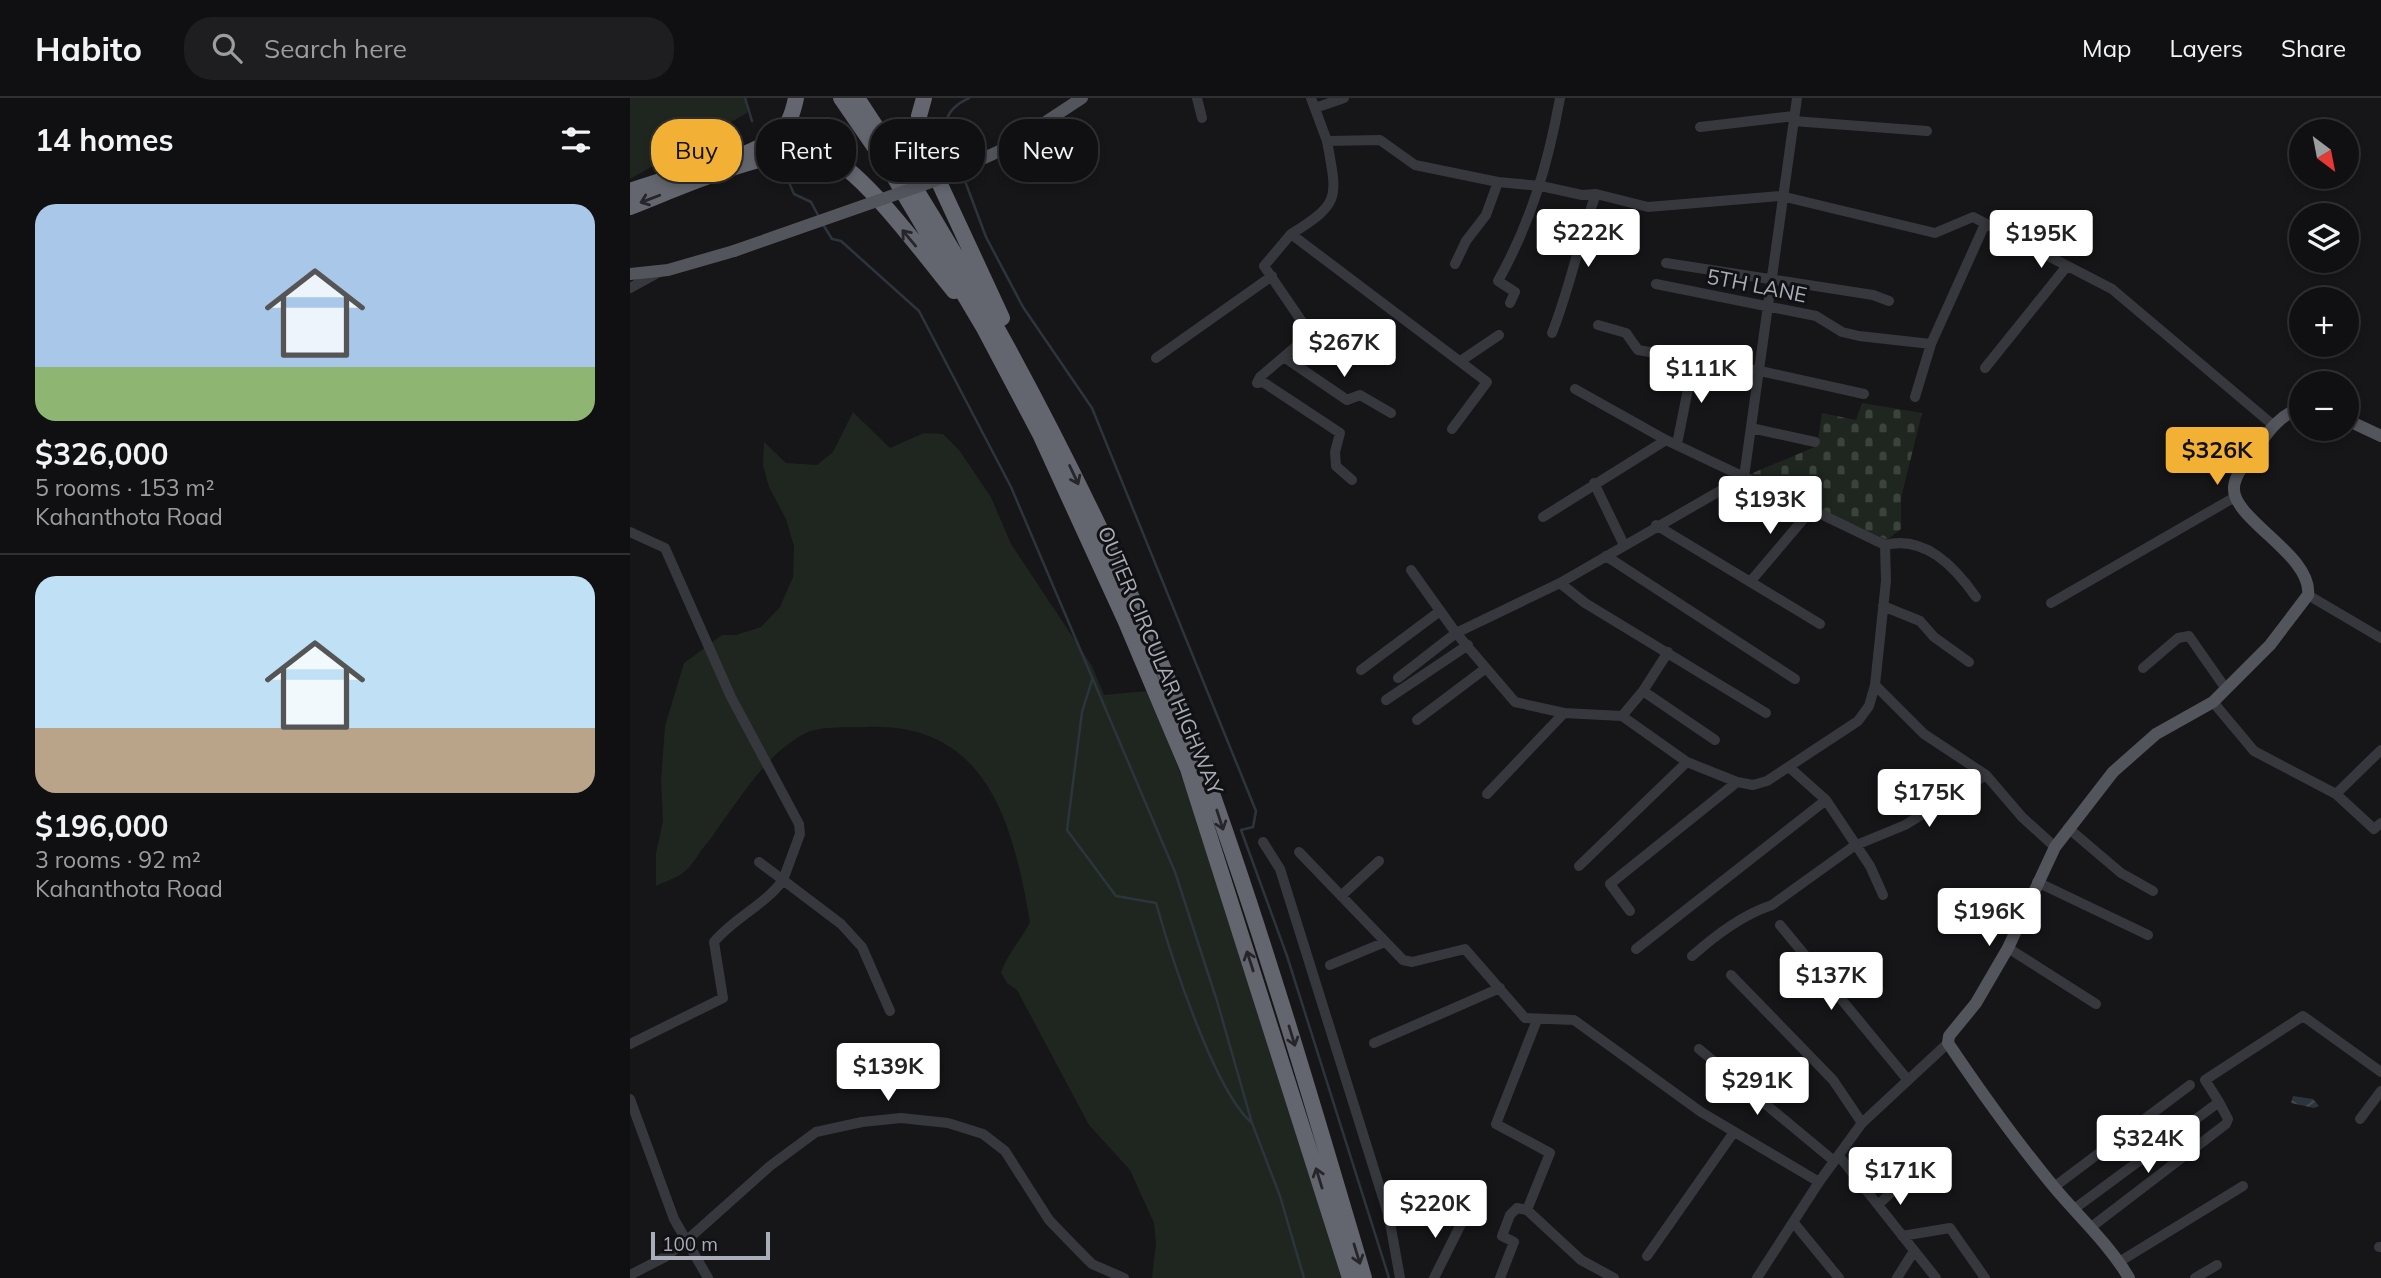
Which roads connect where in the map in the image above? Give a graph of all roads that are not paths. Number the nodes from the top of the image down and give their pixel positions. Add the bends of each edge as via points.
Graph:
1 (796, 98) edge
2 (841, 98) edge
3 (857, 98) edge
4 (924, 98) edge
5 (1082, 98) edge
6 (1197, 98) edge
7 (1344, 98) edge
8 (1560, 98) edge
9 (1797, 98) edge
10 (1313, 103) edge
11 (1202, 118) dead end
12 (1794, 119) junction
13 (1700, 127) dead end
14 (1927, 131) dead end
15 (1327, 141) junction
16 (1498, 182) junction
17 (1541, 186) junction
18 (630, 191) edge
19 (1596, 194) junction
20 (1781, 196) junction
21 (630, 207) edge
22 (1985, 224) junction
23 (1291, 234) junction
24 (1667, 263) dead end
25 (1455, 264) dead end
26 (2067, 266) junction
27 (662, 271) junction
28 (630, 274) edge
29 (1272, 276) junction
30 (1773, 279) junction
31 (1656, 284) dead end
32 (630, 288) edge
33 (1889, 300) dead end
34 (1510, 303) dead end
35 (1769, 304) junction
36 (1598, 326) dead end
37 (984, 328) junction
38 (1552, 333) dead end
39 (1499, 335) dead end
40 (1931, 344) junction
41 (1284, 357) junction
42 (1156, 358) dead end
43 (1694, 359) junction
44 (1461, 360) junction
45 (1985, 368) dead end
46 (1759, 370) junction
47 (1575, 389) dead end
48 (1864, 394) dead end
49 (1915, 397) dead end
50 (1036, 400) junction
51 (1391, 413) dead end
52 (2289, 413) edge
53 (2273, 425) junction
54 (2359, 426) edge
55 (1751, 428) junction
56 (1452, 429) dead end
57 (2381, 436) edge
58 (1672, 442) junction
59 (1815, 442) dead end
60 (1744, 477) junction
61 (1352, 480) dead end
62 (1594, 484) junction
63 (2235, 496) junction
64 (1812, 509) junction
65 (1543, 517) dead end
66 (1656, 525) junction
67 (630, 532) edge
68 (1624, 545) junction
69 (1885, 545) junction
70 (1606, 556) junction
71 (1411, 570) dead end
72 (1750, 582) junction
73 (1560, 583) junction
74 (2308, 594) junction
75 (1976, 597) dead end
76 (2051, 603) dead end
77 (1882, 606) junction
78 (1440, 611) junction
79 (1820, 624) dead end
80 (1455, 633) junction
81 (2381, 638) edge
82 (1468, 645) junction
83 (1668, 652) junction
84 (1969, 662) dead end
85 (1486, 668) junction
86 (2143, 668) dead end
87 (1361, 670) dead end
88 (1398, 677) dead end
89 (1795, 679) dead end
90 (1875, 685) junction
91 (2226, 689) junction
92 (1643, 691) junction
93 (1386, 700) dead end
94 (2213, 702) junction
95 (1564, 713) junction
96 (1766, 713) dead end
97 (1622, 716) junction
98 (1417, 720) dead end
99 (1715, 740) dead end
100 (2381, 750) edge
101 (1687, 762) junction
102 (1789, 766) junction
103 (1986, 775) junction
104 (1737, 782) junction
105 (1487, 794) dead end
106 (2336, 794) junction
107 (1826, 800) junction
108 (2378, 826) edge
109 (2068, 828) junction
110 (2381, 840) edge
111 (1263, 842) dead end
112 (1854, 846) junction
113 (2054, 847) junction
114 (1299, 852) dead end
115 (1379, 861) dead end
116 (759, 862) dead end
117 (1579, 866) dead end
118 (783, 880) junction
119 (2037, 882) junction
120 (2153, 891) dead end
121 (1883, 895) dead end
122 (1341, 896) junction
123 (1630, 911) dead end
124 (1780, 925) dead end
125 (2148, 935) dead end
126 (1385, 942) junction
127 (2008, 948) junction
128 (1636, 949) dead end
129 (1692, 956) dead end
130 (1330, 965) dead end
131 (1731, 975) dead end
132 (1500, 988) junction
133 (2096, 1004) dead end
134 (890, 1011) dead end
135 (1536, 1020) junction
136 (1374, 1043) dead end
137 (1948, 1043) junction
138 (630, 1044) edge
139 (1699, 1049) dead end
140 (2381, 1072) edge
141 (1907, 1079) junction
142 (2190, 1086) dead end
143 (2381, 1091) edge
144 (630, 1099) edge
145 (2219, 1102) junction
146 (2361, 1119) dead end
147 (1863, 1123) junction
148 (1734, 1132) junction
149 (1837, 1158) junction
150 (1927, 1158) dead end
151 (1819, 1182) junction
152 (2243, 1186) dead end
153 (2054, 1187) junction
154 (1878, 1205) junction
155 (2074, 1209) junction
156 (1527, 1210) junction
157 (1465, 1216) dead end
158 (1794, 1223) junction
159 (2090, 1228) junction
160 (1902, 1236) junction
161 (686, 1241) junction
162 (1914, 1251) junction
163 (1647, 1256) dead end
164 (2119, 1262) junction
165 (2217, 1265) dead end
166 (630, 1275) edge
167 (2127, 1277) edge
168 (708, 1278) edge
169 (1124, 1278) edge
170 (1350, 1278) edge
171 (1364, 1278) edge
172 (1401, 1278) edge
173 (1434, 1278) edge
174 (1500, 1278) edge
175 (1614, 1278) edge
176 (1757, 1278) edge
177 (1839, 1278) edge
178 (1897, 1278) edge
179 (1936, 1278) edge
180 (1985, 1278) edge
181 (2195, 1278) edge

1 - 18 highway via 793,115 780,135 760,148
2 - 37 highway, OUTER CIRCULAR HIGHWAY via 887,165
3 - 50 highway, OUTER CIRCULAR HIGHWAY via 964,268
4 - 50 highway via 919,116 925,152 984,274
5 - 27 main road, bridge via 1006,148 934,181
6 - 11 street
7 - 10 street
8 - 17 street
9 - 12 street
10 - 15 street
12 - 13 street
12 - 14 street
12 - 20 street
15 - 16 street via 1380,140 1415,166
15 - 23 street via 1334,191 1328,209
16 - 17 street
16 - 25 street via 1486,215
17 - 19 street
17 - 34 street via 1521,240 1498,281 1515,292
19 - 20 street via 1648,207
19 - 38 street via 1577,246 1567,298
20 - 22 street via 1935,233 1973,217
20 - 30 street
37 -> 21 highway via 867,187 825,156 779,155
22 - 26 street
22 - 40 street
23 - 29 street via 1264,266
23 - 44 street
24 - 30 street
26 - 45 street
26 - 53 street via 2112,289
27 - 28 main road
27 - 32 street
29 - 41 street via 1307,329 1308,336
29 - 42 street
30 - 33 street
30 - 35 street
31 - 35 street, 5TH LANE
35 - 40 street, 5TH LANE via 1816,316 1842,332
35 - 46 street
36 - 43 street via 1626,333 1639,350
170 -> 37 highway, OUTER CIRCULAR HIGHWAY via 1188,769 1040,434
39 - 44 street
40 - 49 street
41 - 51 street via 1347,401 1360,395
41 - 61 street via 1257,383 1264,382 1340,433 1336,466
43 - 46 street
43 - 58 street
44 - 56 street via 1487,382
46 - 48 street
46 - 55 street
47 - 58 street
50 -> 171 highway, OUTER CIRCULAR HIGHWAY via 1139,611 1203,769 1286,1017
52 - 53 main road
53 - 63 main road via 2240,472
54 - 57 main road
55 - 59 street
55 - 60 street
58 - 60 street
58 - 62 street
60 - 64 street
60 - 66 street
62 - 65 street
62 - 68 street
63 - 74 main road via 2294,561 2309,587
63 - 76 street
64 - 69 street
64 - 72 street
66 - 68 street
66 - 72 street
67 - 118 street via 665,548 731,696 799,824 800,834
68 - 70 street
69 - 75 street via 1914,544 1940,557
69 - 77 street
70 - 73 street
70 - 89 street
71 - 78 street
72 - 79 street
73 - 80 street
73 - 83 street
74 - 81 street
74 - 91 main road via 2270,645
77 - 84 street via 1920,621
77 - 90 street
78 - 80 street
78 - 87 street
80 - 82 street
80 - 88 street
82 - 85 street
82 - 93 street
83 - 92 street
83 - 96 street
85 - 95 street via 1515,702
85 - 98 street
86 - 91 street via 2178,638 2189,636
90 - 102 street via 1869,706 1858,721
90 - 103 street via 1924,734
91 - 94 main road
92 - 97 street
92 - 99 street
94 - 106 street via 2254,751
94 - 109 main road via 2157,734 2113,772
95 - 97 street
95 - 105 street
97 - 101 street
100 - 106 street
101 - 104 street
101 - 117 street
102 - 104 street via 1753,785
102 - 107 street
103 - 112 street via 1905,825
103 - 113 street
104 - 123 street via 1610,884
106 - 108 street
107 - 112 street
107 - 128 street
108 - 110 street
109 - 113 main road
109 - 120 street via 2121,873
111 - 172 street via 1284,882 1389,1217
112 - 121 street via 1870,866
112 - 129 street via 1772,905 1716,935
113 - 119 main road
114 - 122 street
115 - 122 street
116 - 118 street
118 - 134 street via 841,924 862,947
118 - 138 street via 714,942 723,998
119 - 125 street
119 - 127 main road
122 - 126 street
124 - 141 street
126 - 130 street
126 - 132 street via 1403,960 1412,962 1465,949
127 - 133 street
127 - 137 main road
131 - 147 street via 1833,1080
132 - 135 street via 1525,1018
132 - 136 street
135 - 148 street via 1574,1020
135 - 156 street via 1496,1124 1550,1153
137 - 141 street
137 - 153 main road
139 - 149 street
140 - 145 street via 2303,1016 2205,1080
141 - 147 street
142 - 153 street
143 - 146 street
144 - 161 street
145 - 155 street
145 - 159 street via 2226,1124
147 - 149 street
148 - 151 street
148 - 163 street
149 - 151 street
149 - 154 street
150 - 154 street
151 - 158 street
152 - 164 street
153 - 155 main road
154 - 160 street
155 - 159 main road
156 - 174 street via 1517,1208 1510,1215 1503,1236 1514,1242
156 - 175 street via 1581,1260
157 - 173 street
158 - 176 street
158 - 177 street
159 - 164 main road
160 - 162 street
160 - 180 street via 1950,1228
161 - 166 street
161 - 168 street
161 - 169 street via 770,1166 816,1132 901,1118 948,1123 983,1134 1005,1151 1049,1220 1080,1252 1092,1264
162 - 178 street
162 - 179 street
164 - 167 main road
165 - 181 street

